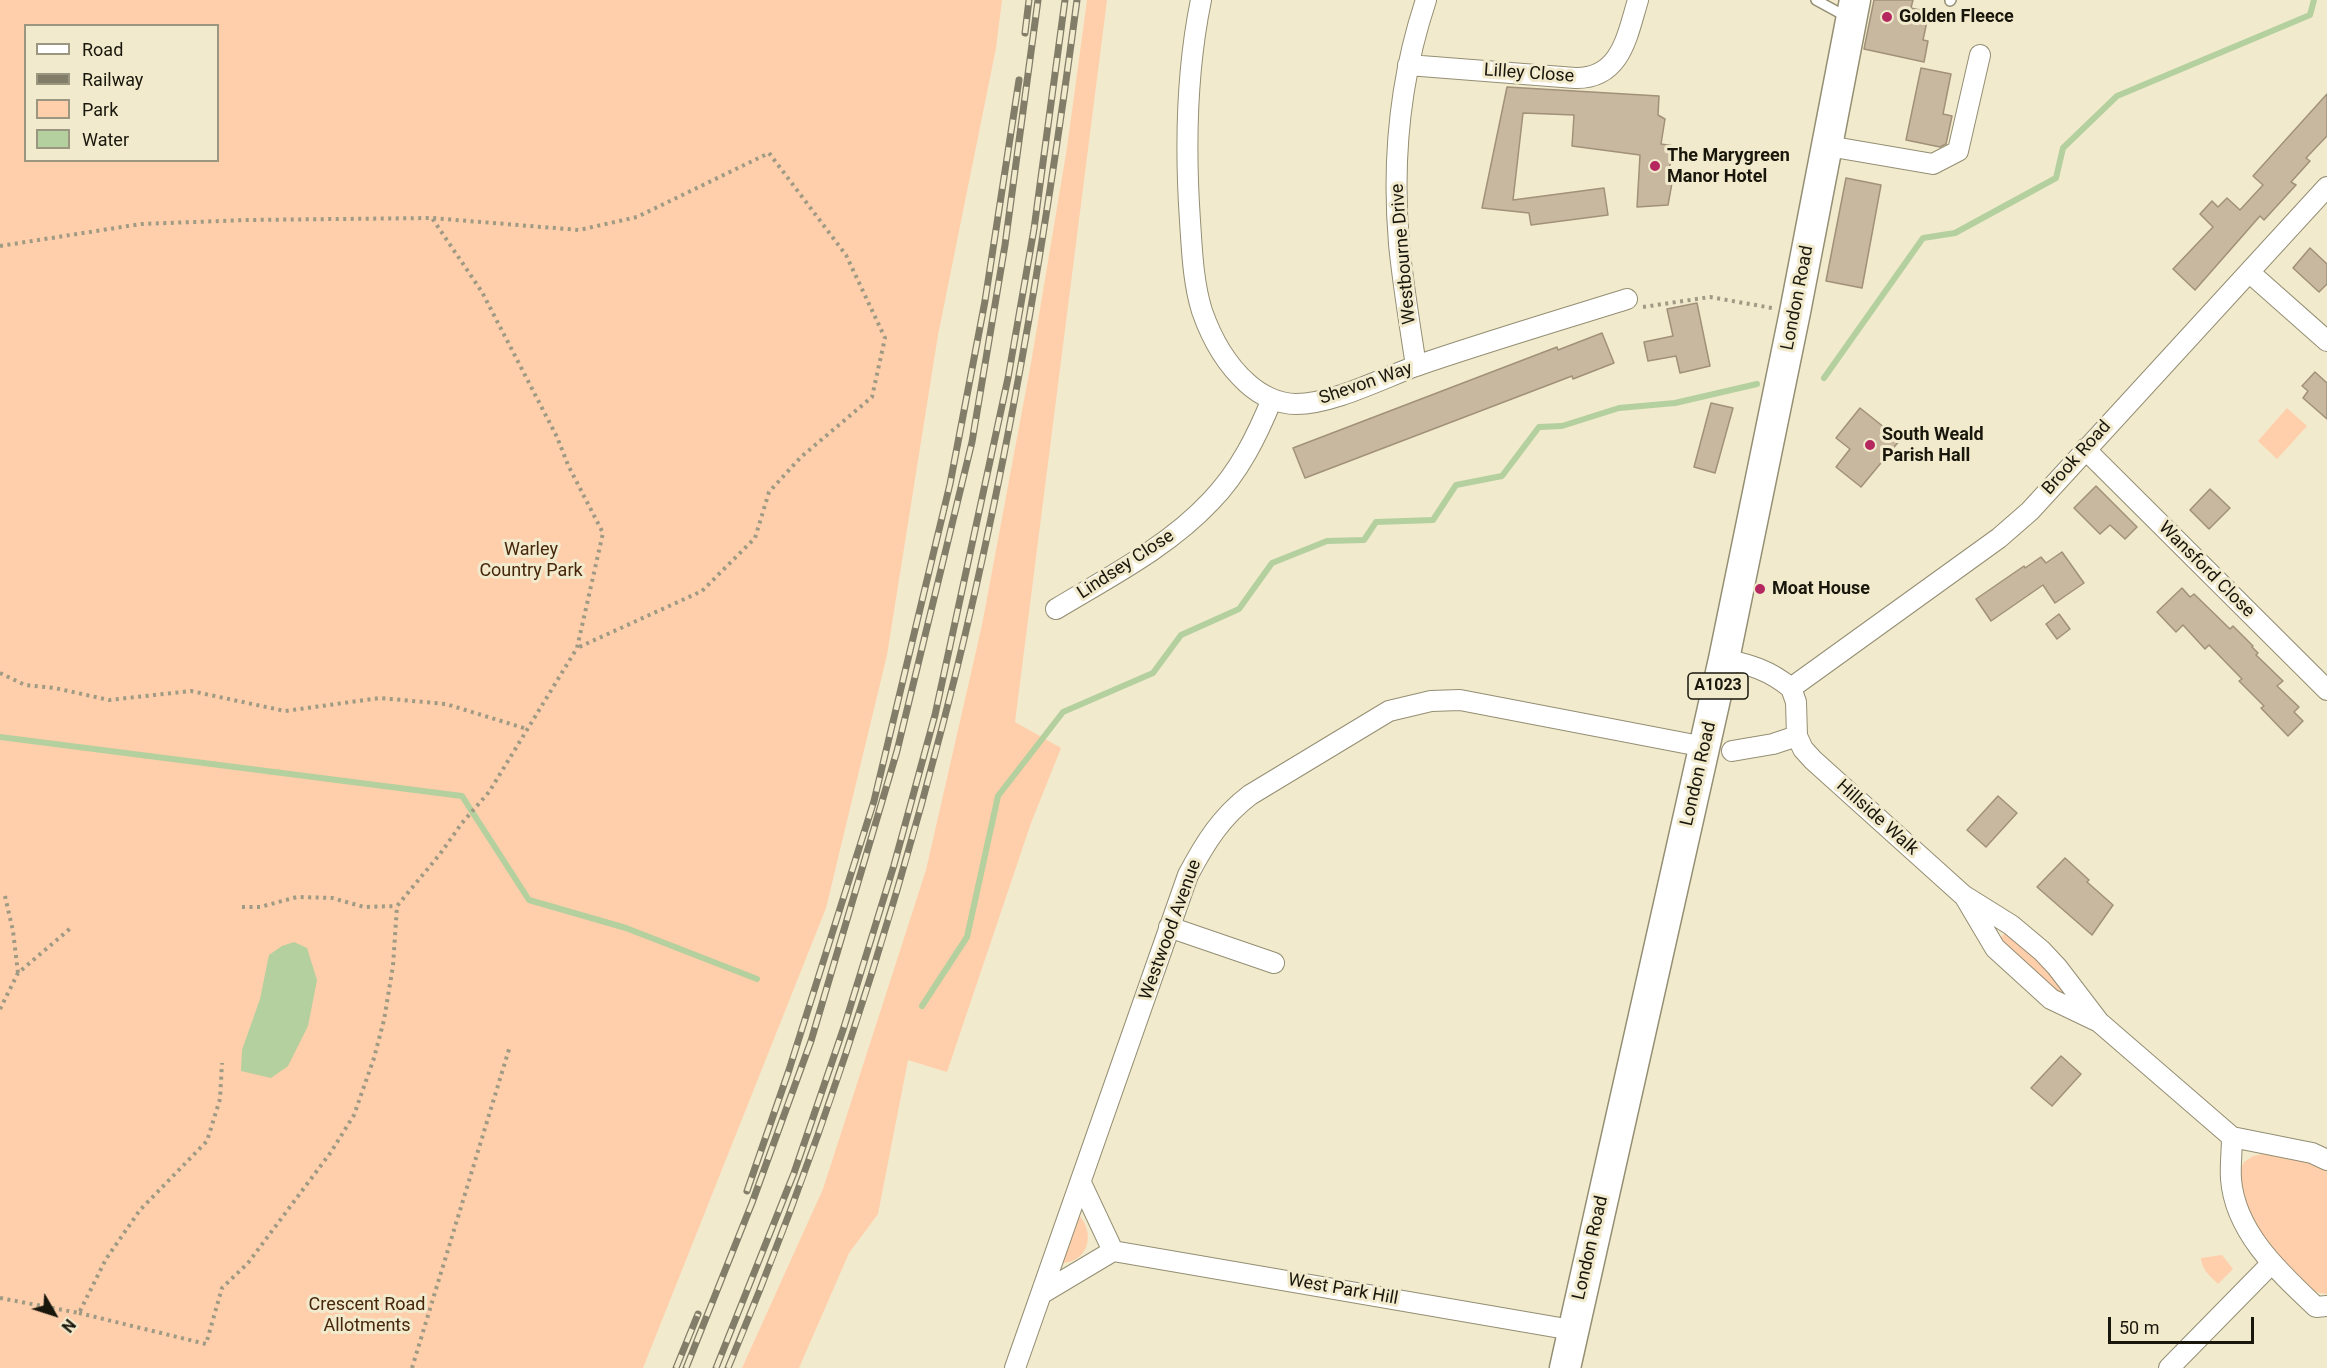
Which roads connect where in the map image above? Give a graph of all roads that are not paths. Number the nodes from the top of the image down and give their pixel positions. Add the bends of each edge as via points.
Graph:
1 (1201, 0) edge
2 (1426, 0) edge
3 (1638, 0) edge
4 (1816, 0) edge
5 (1853, 10) edge
6 (1980, 55) dead end
7 (1408, 65) junction
8 (1828, 146) junction
9 (2327, 187) edge
10 (2249, 272) junction
11 (1628, 298) road end
12 (2327, 341) edge
13 (1416, 366) junction
14 (1272, 399) junction
15 (2085, 449) junction
16 (1056, 609) dead end
17 (1724, 659) junction
18 (1791, 688) junction
19 (2327, 690) edge
20 (1797, 736) junction
21 (1719, 749) junction
22 (1963, 895) junction
23 (1169, 927) junction
24 (1274, 963) dead end
25 (2099, 1022) junction
26 (2232, 1137) junction
27 (2327, 1160) edge
28 (1081, 1183) junction
29 (1113, 1251) junction
30 (2271, 1264) junction
31 (1041, 1294) junction
32 (2327, 1306) edge
33 (1572, 1330) junction
34 (1015, 1368) edge
35 (1565, 1368) edge
36 (2169, 1368) edge

1 - 14 street, Shevon Way via 1188,116 1192,256 1210,332 1239,376 1257,393
2 - 7 street, Westbourne Drive
3 - 7 street, Lilley Close via 1620,53 1596,77
4 - 5 lane
5 - 8 main road, London Road / A1023
6 - 8 street via 1958,151 1933,164
7 - 13 street, Westbourne Drive via 1396,183 1399,245
8 - 17 main road, London Road / A1023
9 - 10 street, Brook Road
10 - 12 street
10 - 15 street, Brook Road
11 - 13 street, Shevon Way
13 - 14 street, Shevon Way via 1315,403 1293,404
14 - 16 street, Lindsey Close via 1251,445 1211,501 1153,550
15 - 18 street, Brook Road via 2030,511 1999,538
15 - 19 street, Wansford Close
17 - 18 street via 1750,664 1775,675
17 - 21 main road, London Road / A1023
18 - 20 street via 1796,702
20 - 21 street via 1773,744
20 - 22 street, Hillside Walk via 1813,760
21 - 23 street, Westwood Avenue via 1460,700 1431,701 1389,711 1233,809 1200,851
21 - 33 main road, London Road / A1023
22 - 25 street, Hillside Walk via 2011,925 2042,951
22 - 25 street, Hillside Walk via 1995,948 2051,999
23 - 24 street
23 - 28 street, Westwood Avenue
25 - 26 street, Hillside Walk
26 - 27 street, Hillside Walk via 2312,1153
26 - 30 street via 2231,1180 2241,1217
28 - 29 street
28 - 31 street, Westwood Avenue
29 - 31 street
29 - 33 street, West Park Hill
30 - 32 street via 2316,1306
30 - 36 street
31 - 34 street, Westwood Avenue
33 - 35 main road, London Road / A1023

